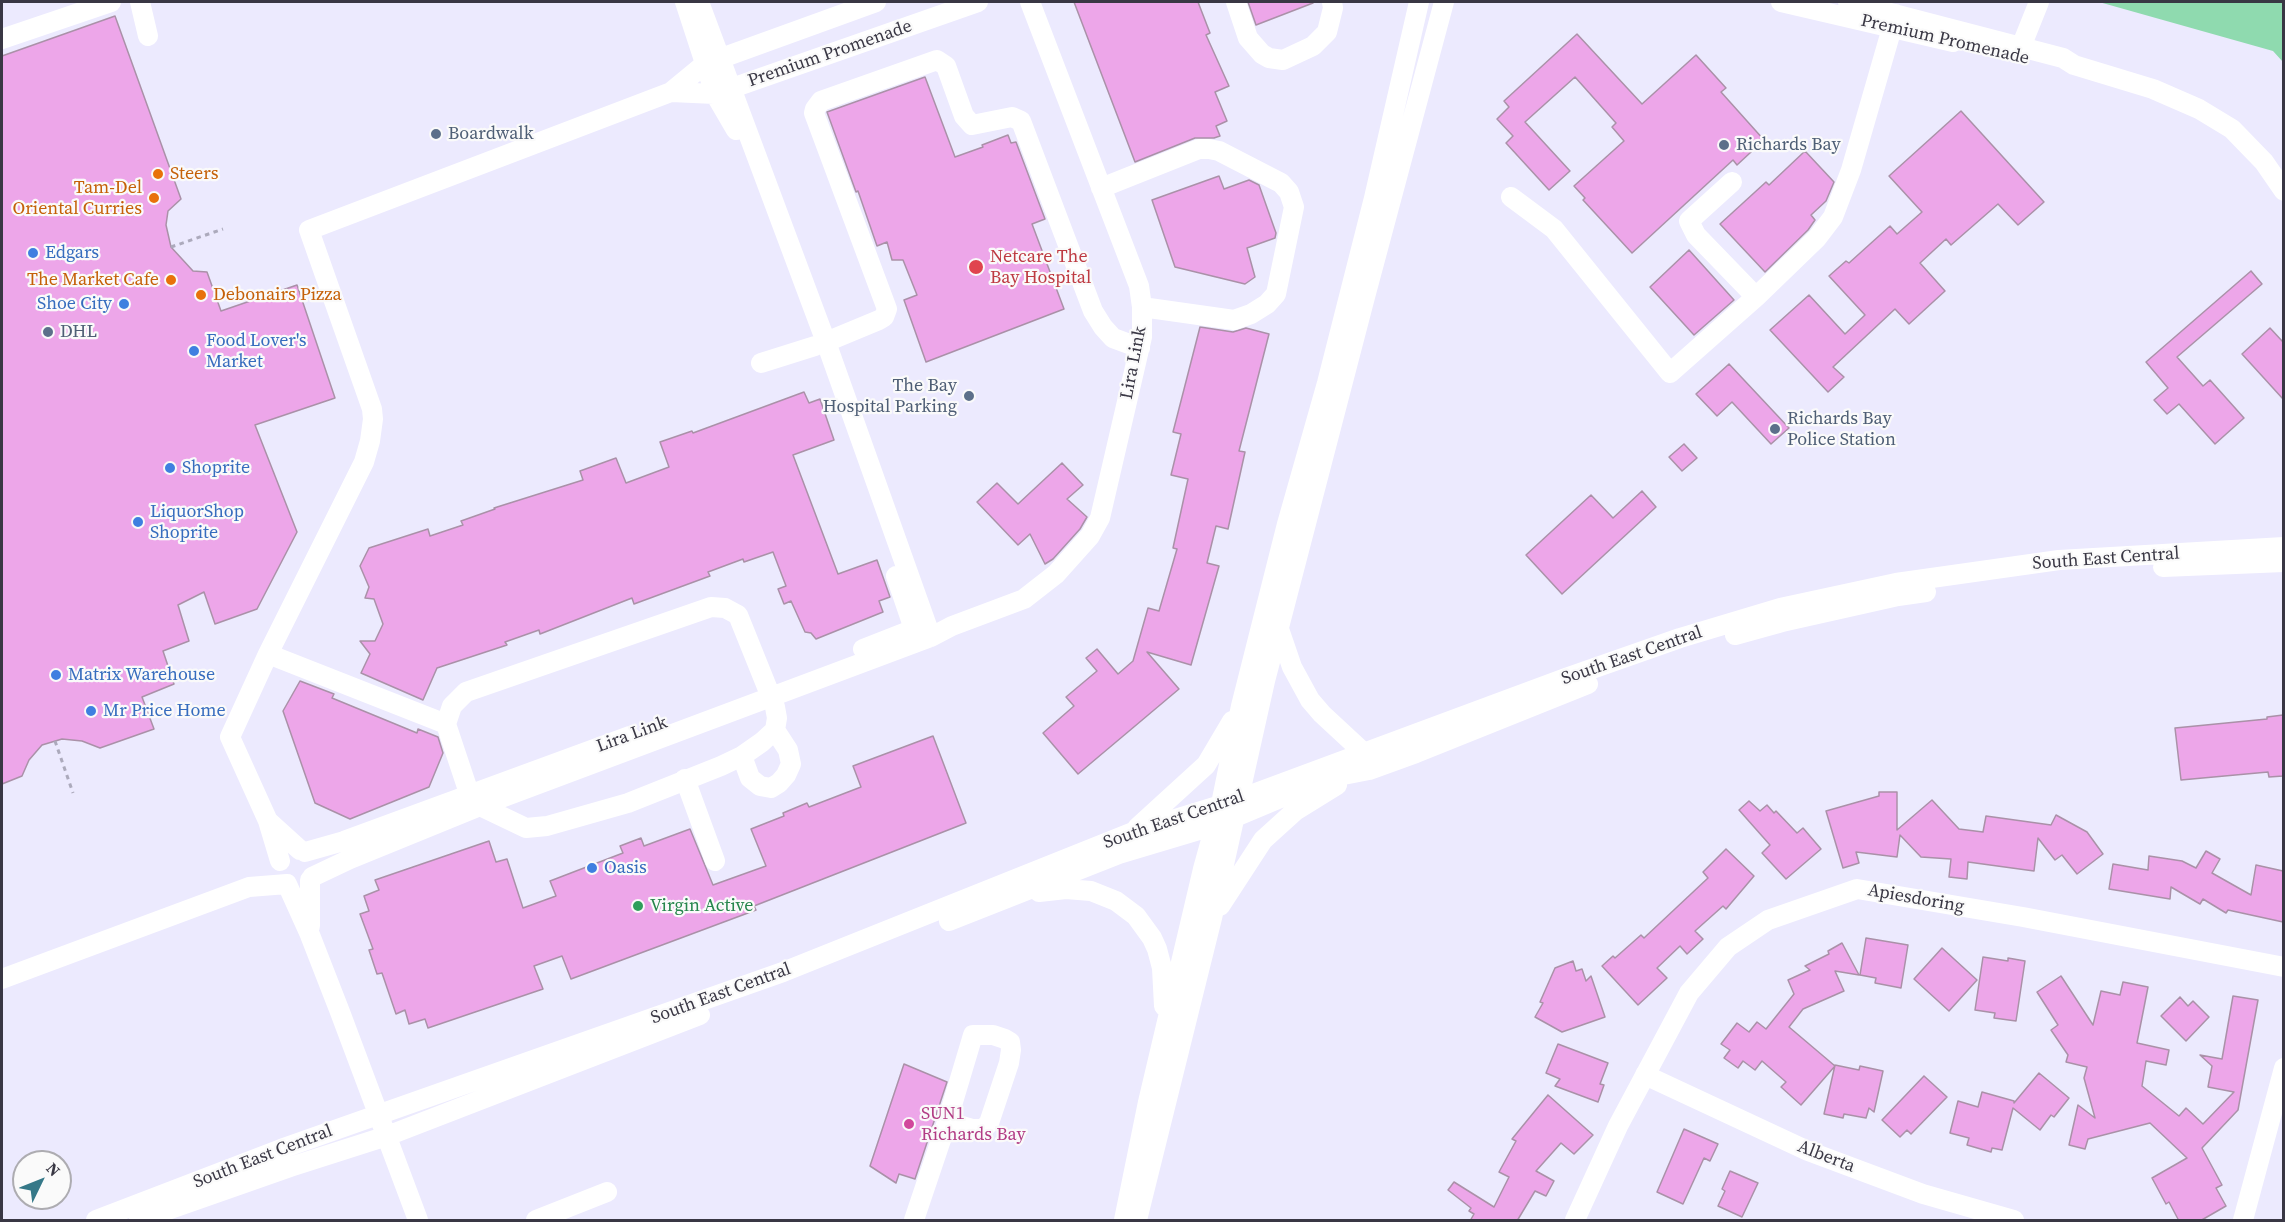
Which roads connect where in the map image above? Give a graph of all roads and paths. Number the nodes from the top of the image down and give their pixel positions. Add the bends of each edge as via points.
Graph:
1 (111, 2) edge
2 (140, 2) edge
3 (685, 2) edge
4 (699, 2) edge
5 (876, 2) edge
6 (978, 2) edge
7 (1030, 2) edge
8 (1236, 2) edge
9 (1332, 2) edge
10 (1419, 2) edge
11 (1444, 2) edge
12 (1781, 2) edge
13 (1848, 2) edge
14 (2039, 2) edge
15 (1894, 21) junction
16 (148, 36) dead end
17 (2, 39) edge
18 (2020, 47) junction
19 (712, 61) junction
20 (2073, 65) junction
21 (723, 91) junction
22 (671, 92) junction
23 (1732, 182) dead end
24 (1101, 188) junction
25 (2283, 191) edge
26 (1511, 197) dead end
27 (224, 228) dead end
28 (171, 247) dead end
29 (1756, 297) junction
30 (1142, 307) junction
31 (820, 344) junction
32 (1140, 348) junction
33 (760, 363) dead end
34 (2283, 547) edge
35 (2283, 562) edge
36 (1279, 628) junction
37 (923, 633) junction
38 (268, 654) junction
39 (768, 692) junction
40 (1241, 706) junction
41 (446, 724) junction
42 (775, 730) junction
43 (55, 741) dead end
44 (742, 756) junction
45 (1366, 761) junction
46 (686, 779) junction
47 (74, 793) dead end
48 (475, 800) junction
49 (1232, 806) junction
50 (268, 821) junction
51 (1216, 825) junction
52 (1133, 832) junction
53 (303, 851) junction
54 (715, 861) dead end
55 (279, 862) junction
56 (311, 879) junction
57 (287, 884) junction
58 (249, 887) junction
59 (1009, 898) junction
60 (1212, 918) junction
61 (310, 935) junction
62 (2283, 967) edge
63 (2, 980) edge
64 (1166, 1027) junction
65 (2283, 1068) edge
66 (1645, 1075) junction
67 (378, 1115) junction
68 (947, 1122) junction
69 (387, 1136) junction
70 (607, 1192) dead end
71 (96, 1221) edge
72 (139, 1221) edge
73 (418, 1221) edge
74 (536, 1221) edge
75 (915, 1221) edge
76 (1124, 1221) edge
77 (1137, 1221) edge
78 (1575, 1221) edge
79 (2014, 1221) edge
80 (2243, 1221) edge

1 - 17 street
2 - 16 street
3 - 19 street
4 - 19 street
5 - 19 street, Premium Promenade
6 - 21 street, Premium Promenade
7 - 24 street, Lira Link
8 - 9 street via 1248,38 1262,54 1284,60 1313,46 1327,32
10 - 40 street via 1328,383
11 - 36 street
12 - 15 street, Premium Promenade
13 - 15 street, Premium Promenade
14 - 18 street
15 - 18 street, Premium Promenade
15 - 20 street, Premium Promenade via 2061,66
15 - 29 street via 1851,170 1833,217 1817,238
18 - 20 street, Premium Promenade via 2063,58
19 - 21 street
19 - 22 street, Premium Promenade
20 - 25 street, Premium Promenade via 2153,89 2199,109 2232,129 2264,162
21 - 22 street
21 - 31 street via 744,128
22 - 38 street via 309,230 372,409 372,430 364,462
23 - 29 street via 1689,221 1696,235
24 - 30 street, Lira Link via 1139,286
24 - 30 street via 1199,149 1209,149 1281,183 1289,192 1294,207 1276,294 1267,304 1234,320
26 - 29 street via 1554,229 1670,373
27 - 28 path
30 - 32 street, Lira Link
31 - 32 street via 879,320 887,309 815,109 821,101 938,60 946,66 964,116 972,125 1007,117 1021,121 1093,311 1113,338
31 - 33 street
31 - 37 street
31 - 37 street via 899,585
32 - 37 street, Lira Link via 1100,518 1090,536 1056,574 1024,599
34 - 45 street, South East Central via 2060,560 1896,583 1780,608 1629,656
35 - 45 street, South East Central via 2063,572 1898,596 1684,649
36 - 45 street via 1310,700
36 - 49 street
37 - 39 street, Lira Link
38 - 41 street
38 - 50 street via 230,737
39 - 41 street via 738,615 725,608 711,607 466,692 452,706
39 - 42 street via 777,718
39 - 48 street, Lira Link
40 - 49 street
40 - 52 street via 1206,765
41 - 48 street
42 - 44 street
42 - 44 street via 788,750 790,764 779,783 771,788 760,786 750,778
43 - 47 path
44 - 46 street
45 - 49 street, South East Central via 1328,778
45 - 60 street via 1344,781 1295,811 1263,840
46 - 48 street via 628,802 547,826 526,828
46 - 54 street
48 - 53 street, Lira Link
48 - 56 street, Lira Link
49 - 51 street
49 - 52 street, South East Central
49 - 60 street
50 - 53 street
50 - 55 street
51 - 59 street, South East Central via 1119,854
51 - 64 street
52 - 67 street, South East Central via 783,972
53 - 55 street via 285,854
53 - 56 street via 314,863
55 - 57 street via 279,873
55 - 58 street
56 - 57 street via 301,886
56 - 61 street
57 - 58 street
57 - 61 street
58 - 63 street
59 - 64 street via 1078,890 1104,895 1131,912 1157,949
59 - 69 street, South East Central
60 - 77 street
61 - 67 street
62 - 66 street, Apiesdoring via 1857,889 1768,920 1728,947 1689,993
64 - 76 street
65 - 80 street
66 - 78 street, Apiesdoring
66 - 79 street, Alberta via 1808,1152 1923,1194
67 - 69 street
67 - 71 street, South East Central
68 - 68 street via 973,1035 993,1035 1010,1042 1009,1064 989,1123 983,1129 972,1130
68 - 75 street
69 - 72 street, South East Central
69 - 73 street
70 - 74 street

